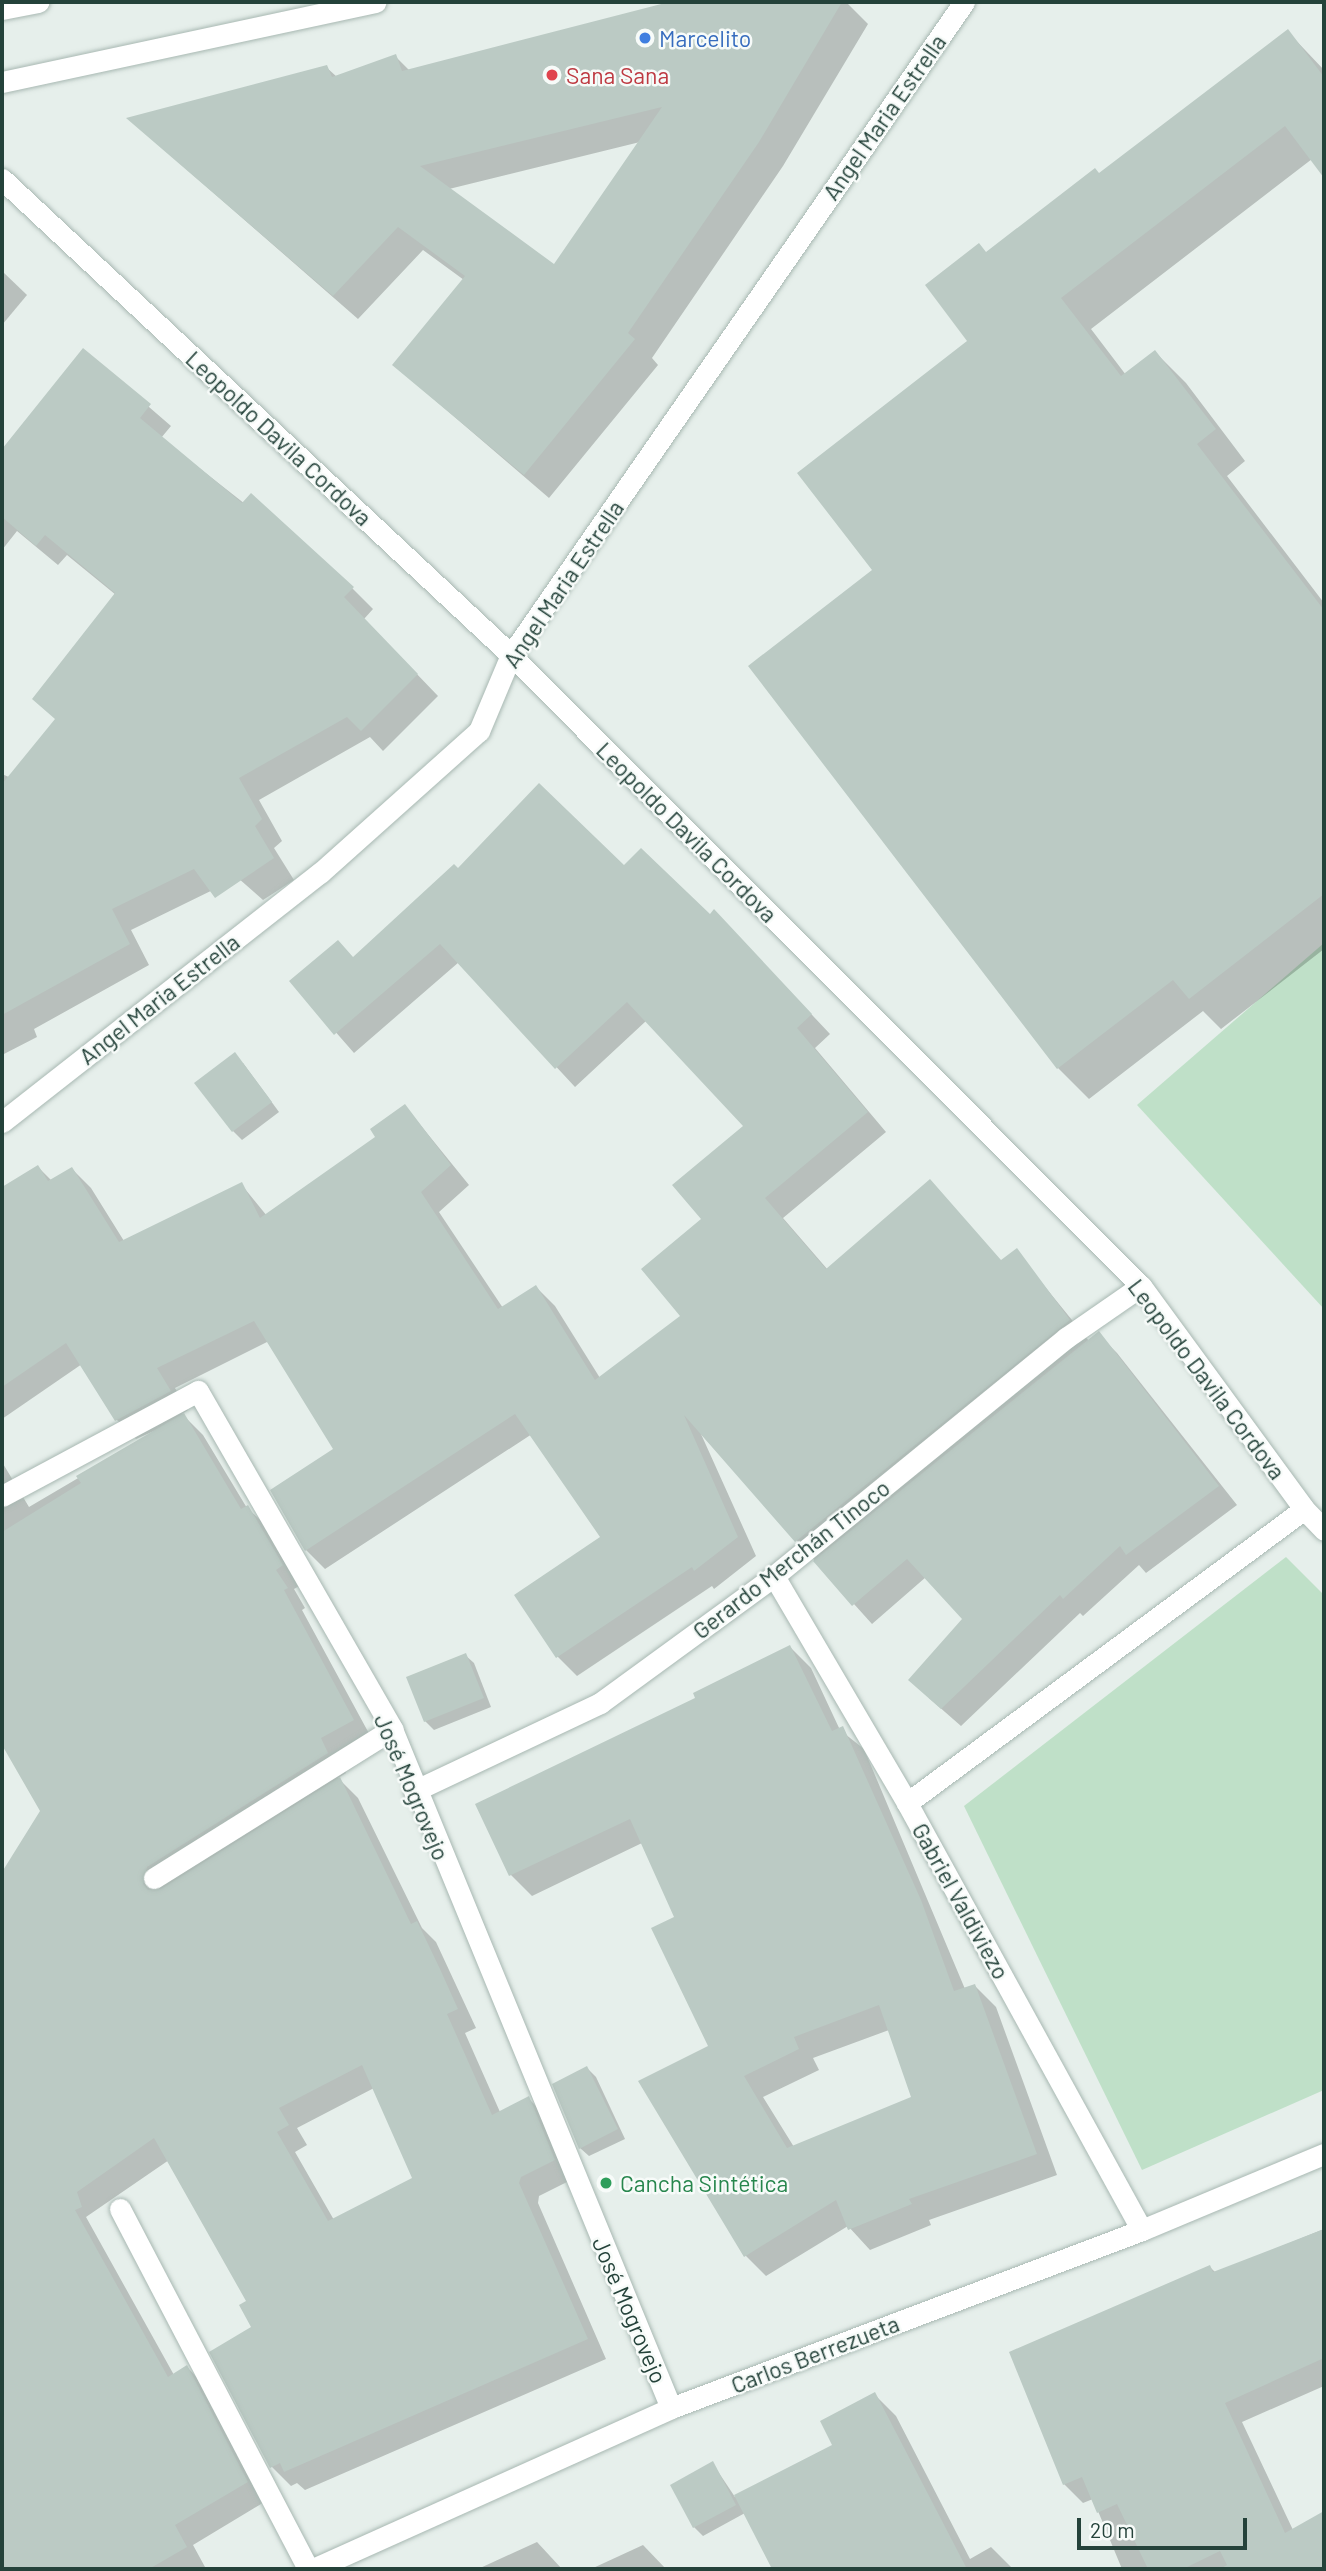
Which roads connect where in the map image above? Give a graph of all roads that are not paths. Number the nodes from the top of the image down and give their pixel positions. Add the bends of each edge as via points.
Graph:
1 (38, 2) edge
2 (376, 2) edge
3 (962, 3) edge
4 (2, 9) edge
5 (2, 82) edge
6 (2, 179) edge
7 (511, 655) junction
8 (2, 1122) edge
9 (1141, 1286) junction
10 (2, 1496) edge
11 (1304, 1509) junction
12 (1324, 1530) edge
13 (774, 1576) junction
14 (392, 1729) junction
15 (414, 1791) junction
16 (907, 1803) junction
17 (154, 1878) dead end
18 (1324, 2154) edge
19 (120, 2209) dead end
20 (1142, 2230) junction
21 (671, 2408) junction
22 (308, 2569) edge
23 (313, 2569) edge

1 - 4 street
2 - 5 street
3 - 7 street, Angel Maria Estrella
6 - 7 street, Leopoldo Davila Cordova
7 - 8 street, Angel Maria Estrella via 479,732 320,873
7 - 9 street, Leopoldo Davila Cordova
9 - 11 street, Leopoldo Davila Cordova
9 - 13 street, Gerardo Merchán Tinoco via 1066,1338
10 - 14 street, José Mogrovejo via 198,1391
11 - 12 street, Leopoldo Davila Cordova
11 - 16 street
13 - 15 street, Gerardo Merchán Tinoco via 600,1703
13 - 16 street, Gabriel Valdiviezo
14 - 15 street, José Mogrovejo
14 - 17 street
15 - 21 street, José Mogrovejo
16 - 20 street, Gabriel Valdiviezo
18 - 20 street, Carlos Berrezueta
19 - 22 street
20 - 21 street, Carlos Berrezueta
21 - 23 street, Carlos Berrezueta

